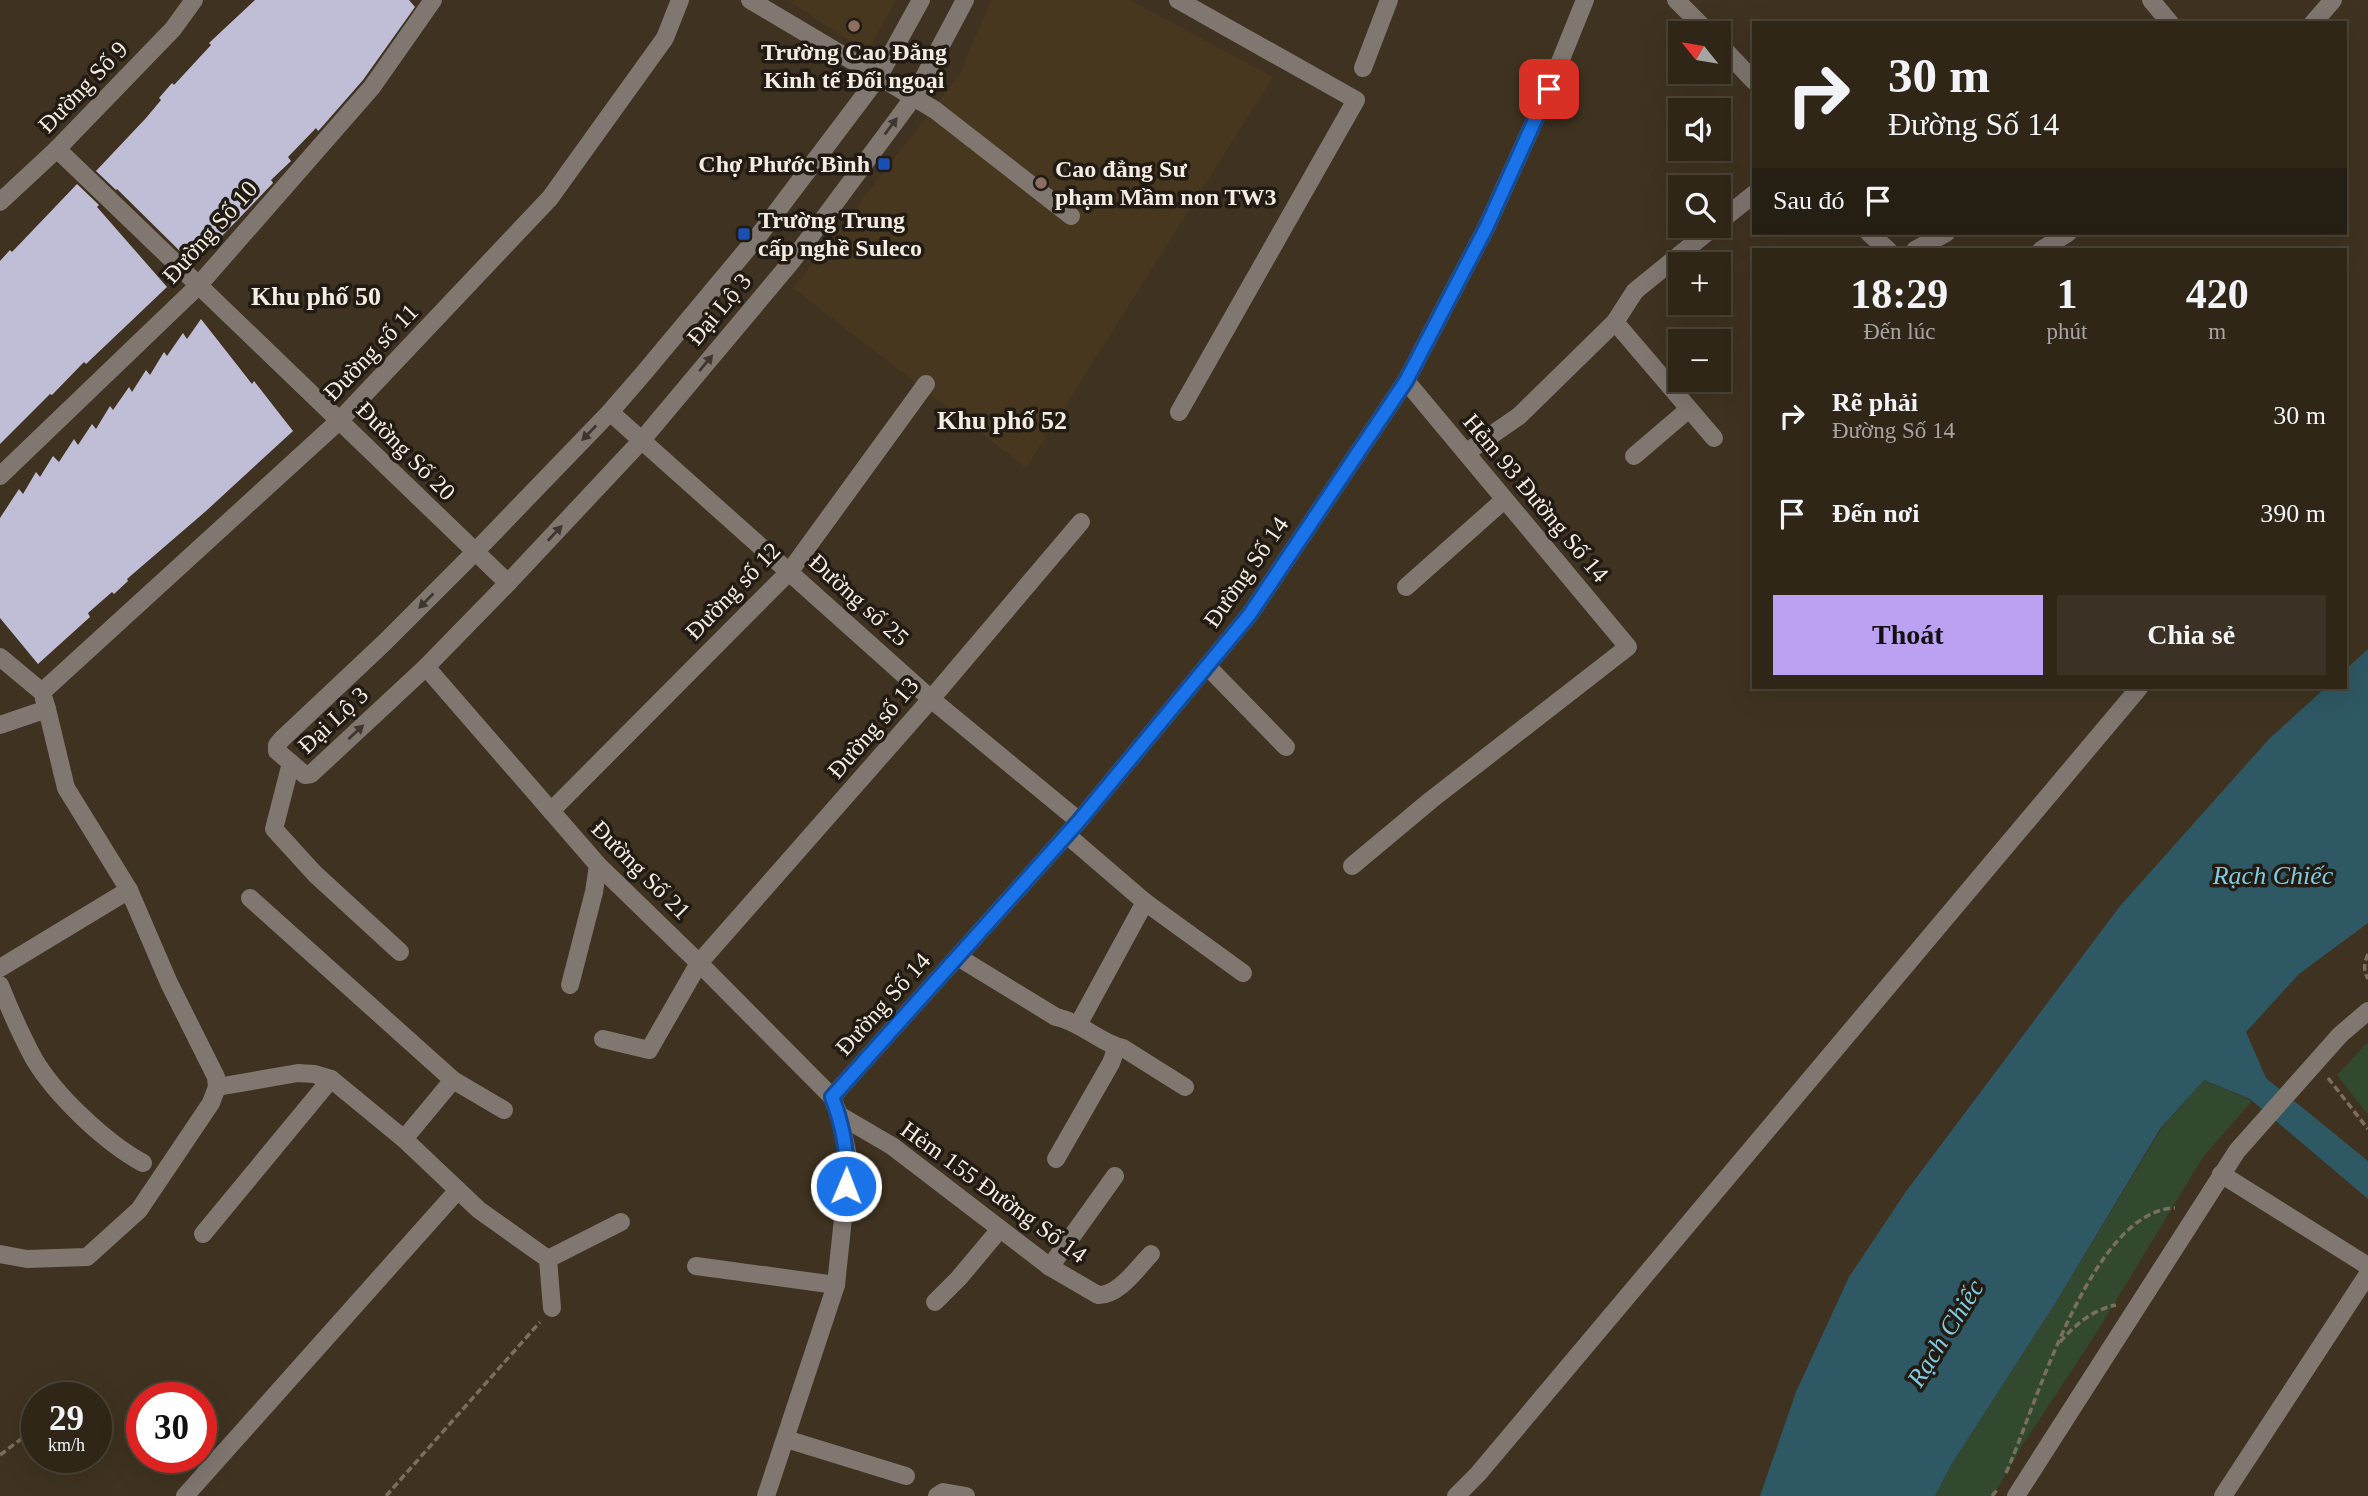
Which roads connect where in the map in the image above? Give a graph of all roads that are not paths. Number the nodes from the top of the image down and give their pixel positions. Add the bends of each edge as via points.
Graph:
1 (194, 0) edge
2 (433, 0) edge
3 (680, 0) edge
4 (750, 0) edge
5 (921, 0) edge
6 (965, 0) edge
7 (1178, 0) edge
8 (1389, 0) edge
9 (1585, 0) edge
10 (1676, 0) edge
11 (2151, 0) edge
12 (2333, 0) edge
13 (1697, 21) edge
14 (2167, 21) edge
15 (2315, 21) edge
16 (1731, 57) edge
17 (1363, 68) dead end
18 (879, 76) junction
19 (1752, 79) edge
20 (913, 98) junction
21 (57, 149) junction
22 (1752, 196) edge
23 (0, 202) edge
24 (1731, 213) edge
25 (1071, 216) dead end
26 (1871, 235) edge
27 (1942, 235) edge
28 (2065, 235) edge
29 (1700, 238) edge
30 (1886, 248) edge
31 (1919, 248) edge
32 (2044, 248) edge
33 (198, 286) junction
34 (1615, 322) junction
35 (1406, 381) junction
36 (926, 384) dead end
37 (1689, 409) junction
38 (610, 412) junction
39 (1179, 412) dead end
40 (340, 420) junction
41 (1714, 438) dead end
42 (642, 440) junction
43 (1467, 452) junction
44 (1634, 456) dead end
45 (0, 477) edge
46 (1504, 500) junction
47 (1081, 522) dead end
48 (474, 553) junction
49 (790, 571) junction
50 (508, 583) junction
51 (1406, 587) dead end
52 (0, 657) edge
53 (1207, 666) junction
54 (426, 667) junction
55 (2138, 689) edge
56 (931, 699) junction
57 (44, 701) junction
58 (0, 725) edge
59 (1286, 747) dead end
60 (291, 762) junction
61 (551, 811) junction
62 (1073, 828) junction
63 (598, 865) junction
64 (1352, 866) dead end
65 (129, 890) junction
66 (250, 898) dead end
67 (1145, 902) junction
68 (400, 953) dead end
69 (958, 957) junction
70 (699, 963) junction
71 (0, 968) edge
72 (1243, 973) dead end
73 (0, 985) edge
74 (570, 985) dead end
75 (2368, 1011) edge
76 (1078, 1025) junction
77 (603, 1039) dead end
78 (1113, 1046) junction
79 (331, 1079) junction
80 (453, 1080) junction
81 (217, 1087) junction
82 (1185, 1087) dead end
83 (832, 1097) junction
84 (504, 1111) dead end
85 (839, 1115) junction
86 (404, 1139) junction
87 (1056, 1159) dead end
88 (143, 1163) dead end
89 (2221, 1174) junction
90 (1115, 1176) dead end
91 (458, 1190) junction
92 (621, 1222) dead end
93 (1000, 1229) junction
94 (203, 1234) dead end
95 (0, 1254) edge
96 (1151, 1254) dead end
97 (548, 1259) junction
98 (696, 1266) dead end
99 (2368, 1266) edge
100 (1050, 1267) junction
101 (2368, 1274) edge
102 (836, 1285) junction
103 (935, 1302) dead end
104 (552, 1308) road end
105 (786, 1439) junction
106 (906, 1476) dead end
107 (185, 1496) edge
108 (766, 1496) edge
109 (937, 1496) edge
110 (966, 1496) edge
111 (1456, 1496) edge
112 (2016, 1496) edge
113 (2223, 1496) edge

1 - 21 street, Đường Số 9 via 173,29
2 - 33 street, Đường Số 10 via 372,87
3 - 40 street, Đường số 11 via 665,38 550,198
4 - 18 street
5 - 18 street, Đại Lộ 3
6 - 20 street, Đại Lộ 3
7 - 39 street via 1356,100
8 - 17 street
9 - 35 street, Đường Số 14 via 1486,228
10 - 13 street
11 - 14 street
12 - 15 street
16 - 19 street
18 - 20 street
18 - 38 street, Đại Lộ 3 via 759,235
20 - 25 street via 935,110
42 -> 20 street, Đại Lộ 3 via 792,261
21 - 23 street, Đường Số 9
21 - 33 street, Đường Số 20
22 - 24 street
26 - 30 street
27 - 31 street
28 - 32 street
29 - 34 street via 1635,291
33 - 40 street, Đường Số 20
33 - 45 street, Đường Số 10
34 - 37 street
34 - 43 street via 1519,416
35 - 43 street, Hẻm 93 Đường Số 14
35 - 53 street, Đường Số 14 via 1250,614
36 - 49 street, Đường số 12
37 - 41 street
37 - 44 street
38 - 42 street, Đường số 25
38 -> 48 street, Đại Lộ 3
40 - 48 street, Đường Số 20
40 - 57 street, Đường số 11
42 - 49 street, Đường số 25
50 -> 42 street, Đại Lộ 3
43 - 46 street, Hẻm 93 Đường Số 14
46 - 51 street
46 - 64 street, Hẻm 93 Đường Số 14 via 1628,647
47 - 56 street, Đường số 13
48 - 50 street, Đường Số 20
48 -> 60 street, Đại Lộ 3 via 282,739 277,751
49 - 56 street, Đường số 25
49 - 61 street, Đường số 12
50 - 54 street, Đại Lộ 3
52 - 57 street
53 - 59 street
53 - 62 street, Đường Số 14
60 -> 54 street, Đại Lộ 3 via 310,775
54 - 61 street, Đường Số 21
55 - 111 street
56 - 62 street, Đường số 25
56 - 70 street, Đường số 13
57 - 58 street
57 - 65 street via 66,788
60 - 68 street via 274,829
61 - 63 street, Đường Số 21
62 - 67 street, Đường số 25
62 - 69 street, Đường Số 14
63 - 70 street, Đường Số 21
63 - 74 street
65 - 71 street
65 - 81 street
66 - 80 street
67 - 72 street, Đường số 25
67 - 76 street
69 - 76 street via 1056,1017
69 - 83 street, Đường Số 14
70 - 77 street, Đường số 13 via 649,1050
70 - 83 street, Đường Số 21
73 - 88 street via 49,1080 124,1153
75 - 89 street via 2259,1124
76 - 78 street
78 - 82 street
78 - 87 street via 1111,1063
79 - 81 street via 298,1073
79 - 86 street
79 - 94 street
80 - 84 street
80 - 86 street
81 - 95 street via 211,1104 139,1210 87,1258 27,1259
83 - 85 street
85 - 93 street, Hẻm 155 Đường Số 14 via 892,1146
85 - 102 street via 849,1161
86 - 91 street
89 - 99 street
89 - 112 street
90 - 100 street
91 - 97 street
91 - 107 street
92 - 97 street
93 - 100 street, Hẻm 155 Đường Số 14
93 - 103 street
96 - 100 street, Hẻm 155 Đường Số 14 via 1106,1295 1098,1295
97 - 104 street
98 - 102 street
101 - 113 street
102 - 105 street
105 - 106 street
105 - 108 street
109 - 110 street via 943,1492

